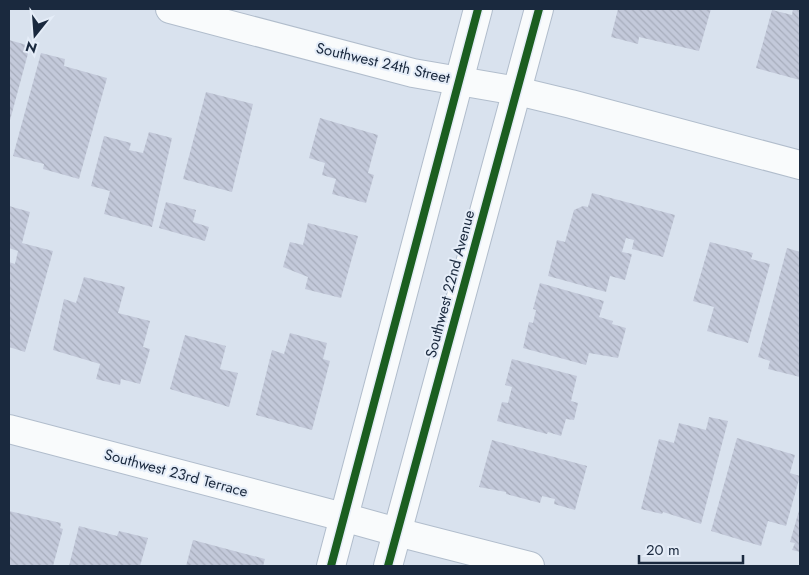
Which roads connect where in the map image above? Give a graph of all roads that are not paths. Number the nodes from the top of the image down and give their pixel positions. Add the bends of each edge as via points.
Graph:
1 (170, 9) edge
2 (478, 9) edge
3 (538, 9) edge
4 (458, 80) junction
5 (517, 91) junction
6 (800, 165) edge
7 (9, 428) edge
8 (343, 517) junction
9 (398, 532) junction
10 (330, 566) edge
11 (388, 566) edge
12 (530, 566) edge

1 - 4 main road, Southwest 24th Street via 412,73
2 - 4 main road
3 - 5 main road, Southwest 22nd Avenue
4 - 5 main road, Southwest 24th Street
4 - 8 main road
5 - 6 main road, Southwest 24th Street
5 - 9 main road, Southwest 22nd Avenue
7 - 8 main road, Southwest 23rd Terrace
8 - 9 main road, Southwest 23rd Terrace
8 - 10 main road
9 - 11 main road, Southwest 22nd Avenue
9 - 12 main road

